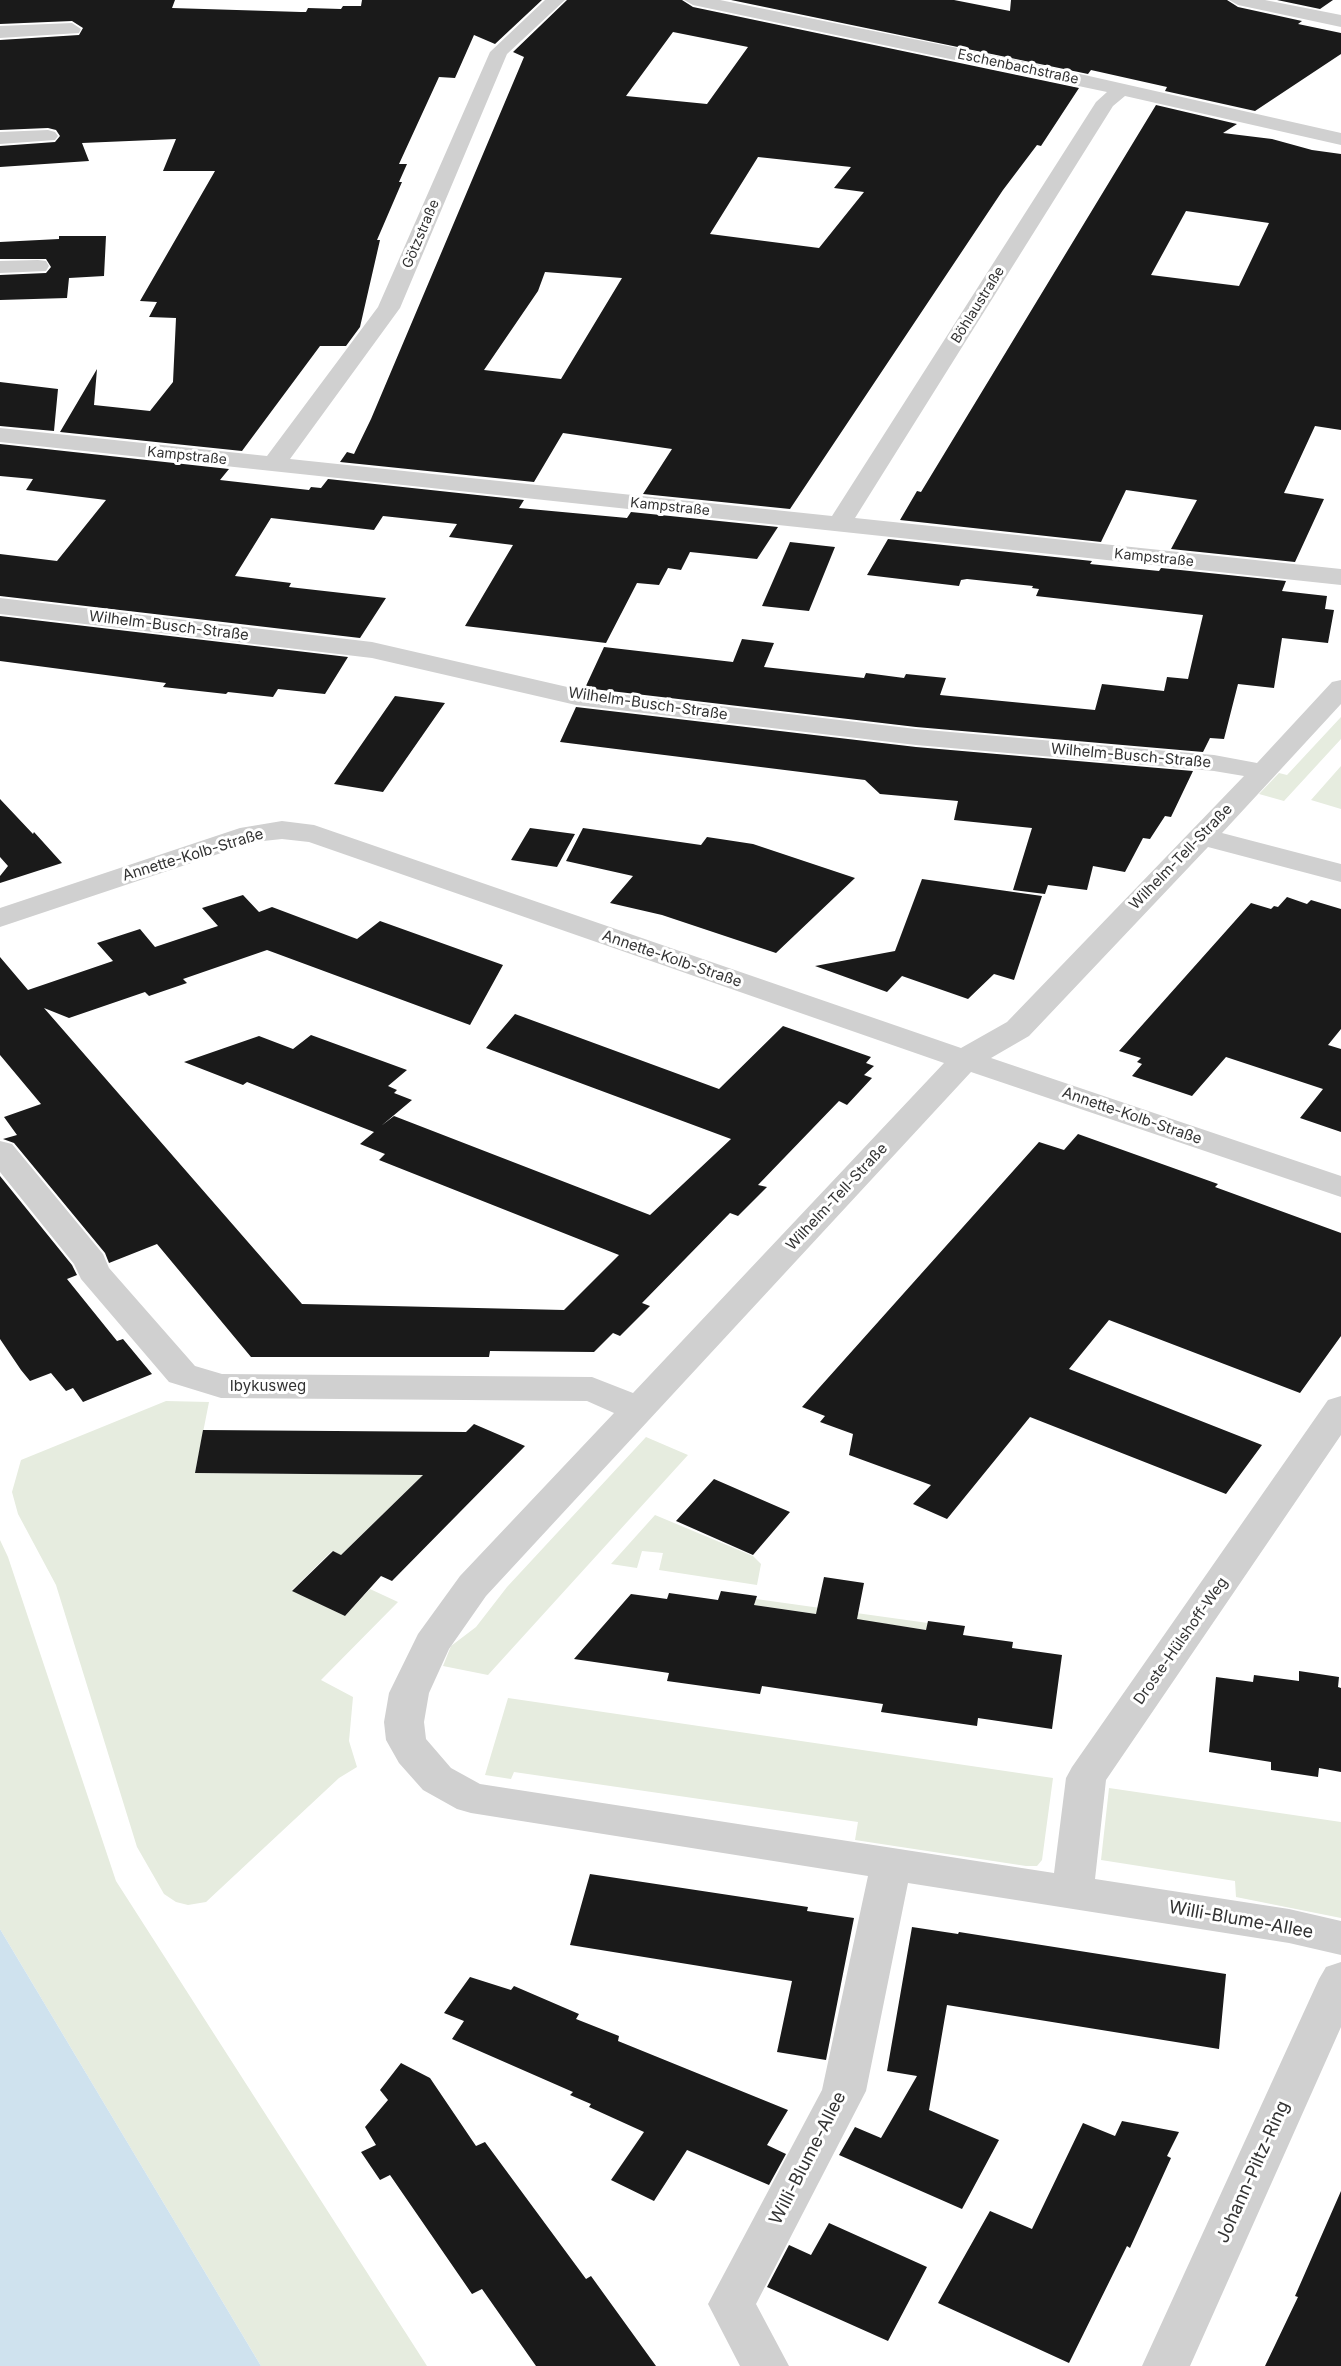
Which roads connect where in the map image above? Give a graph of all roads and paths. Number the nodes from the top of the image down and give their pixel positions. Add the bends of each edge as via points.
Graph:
1 (556, 0) edge
2 (693, 0) edge
3 (1238, 0) edge
4 (1341, 21) edge
5 (72, 29) dead end
6 (0, 32) edge
7 (1121, 90) junction
8 (48, 136) dead end
9 (0, 138) edge
10 (1341, 139) edge
11 (38, 266) dead end
12 (0, 267) edge
13 (0, 435) edge
14 (273, 465) junction
15 (839, 524) junction
16 (1341, 577) edge
17 (0, 606) edge
18 (1341, 688) edge
19 (1263, 773) junction
20 (1200, 836) junction
21 (1341, 873) edge
22 (0, 918) edge
23 (964, 1060) junction
24 (0, 1151) edge
25 (1341, 1187) edge
26 (1341, 1408) edge
27 (639, 1410) junction
28 (412, 1752) joint
29 (891, 1864) junction
30 (1072, 1893) junction
31 (1341, 1938) edge
32 (1341, 1979) edge
33 (765, 2366) edge
34 (1166, 2366) edge

1 - 14 street, Götzstraße via 499,52 389,308
2 - 7 street, Eschenbachstraße
3 - 4 street
5 - 6 street
7 - 10 street, Eschenbachstraße
7 - 15 street, Böhlaustraße via 1106,102
8 - 9 street
11 - 12 street
13 - 14 street, Kampstraße
14 - 15 street, Kampstraße
15 - 16 street, Kampstraße
17 - 19 street, Wilhelm-Busch-Straße via 372,650 584,698 916,737 1214,763
18 - 19 street, Wilhelm-Tell-Straße
19 - 20 street, Wilhelm-Tell-Straße
20 - 21 street
20 - 23 street, Wilhelm-Tell-Straße via 1018,1029
22 - 23 street, Annette-Kolb-Straße via 250,834 282,830 314,834
23 - 25 street, Annette-Kolb-Straße
23 - 27 street, Wilhelm-Tell-Straße
24 - 27 street, Ibykusweg via 91,1262 93,1271 182,1374 221,1386 592,1389
26 - 30 street, Droste-Hülshoff-Weg via 1086,1778
27 - 28 street, Wilhelm-Tell-Straße via 473,1586 432,1644 410,1693 404,1722
28 - 29 street, Willi-Blume-Allee via 437,1779 471,1798
29 - 30 street, Willi-Blume-Allee
29 - 33 street, Willi-Blume-Allee via 844,2091 732,2304
30 - 31 street, Willi-Blume-Allee via 1289,1926
32 - 34 street, Johann-Piltz-Ring

